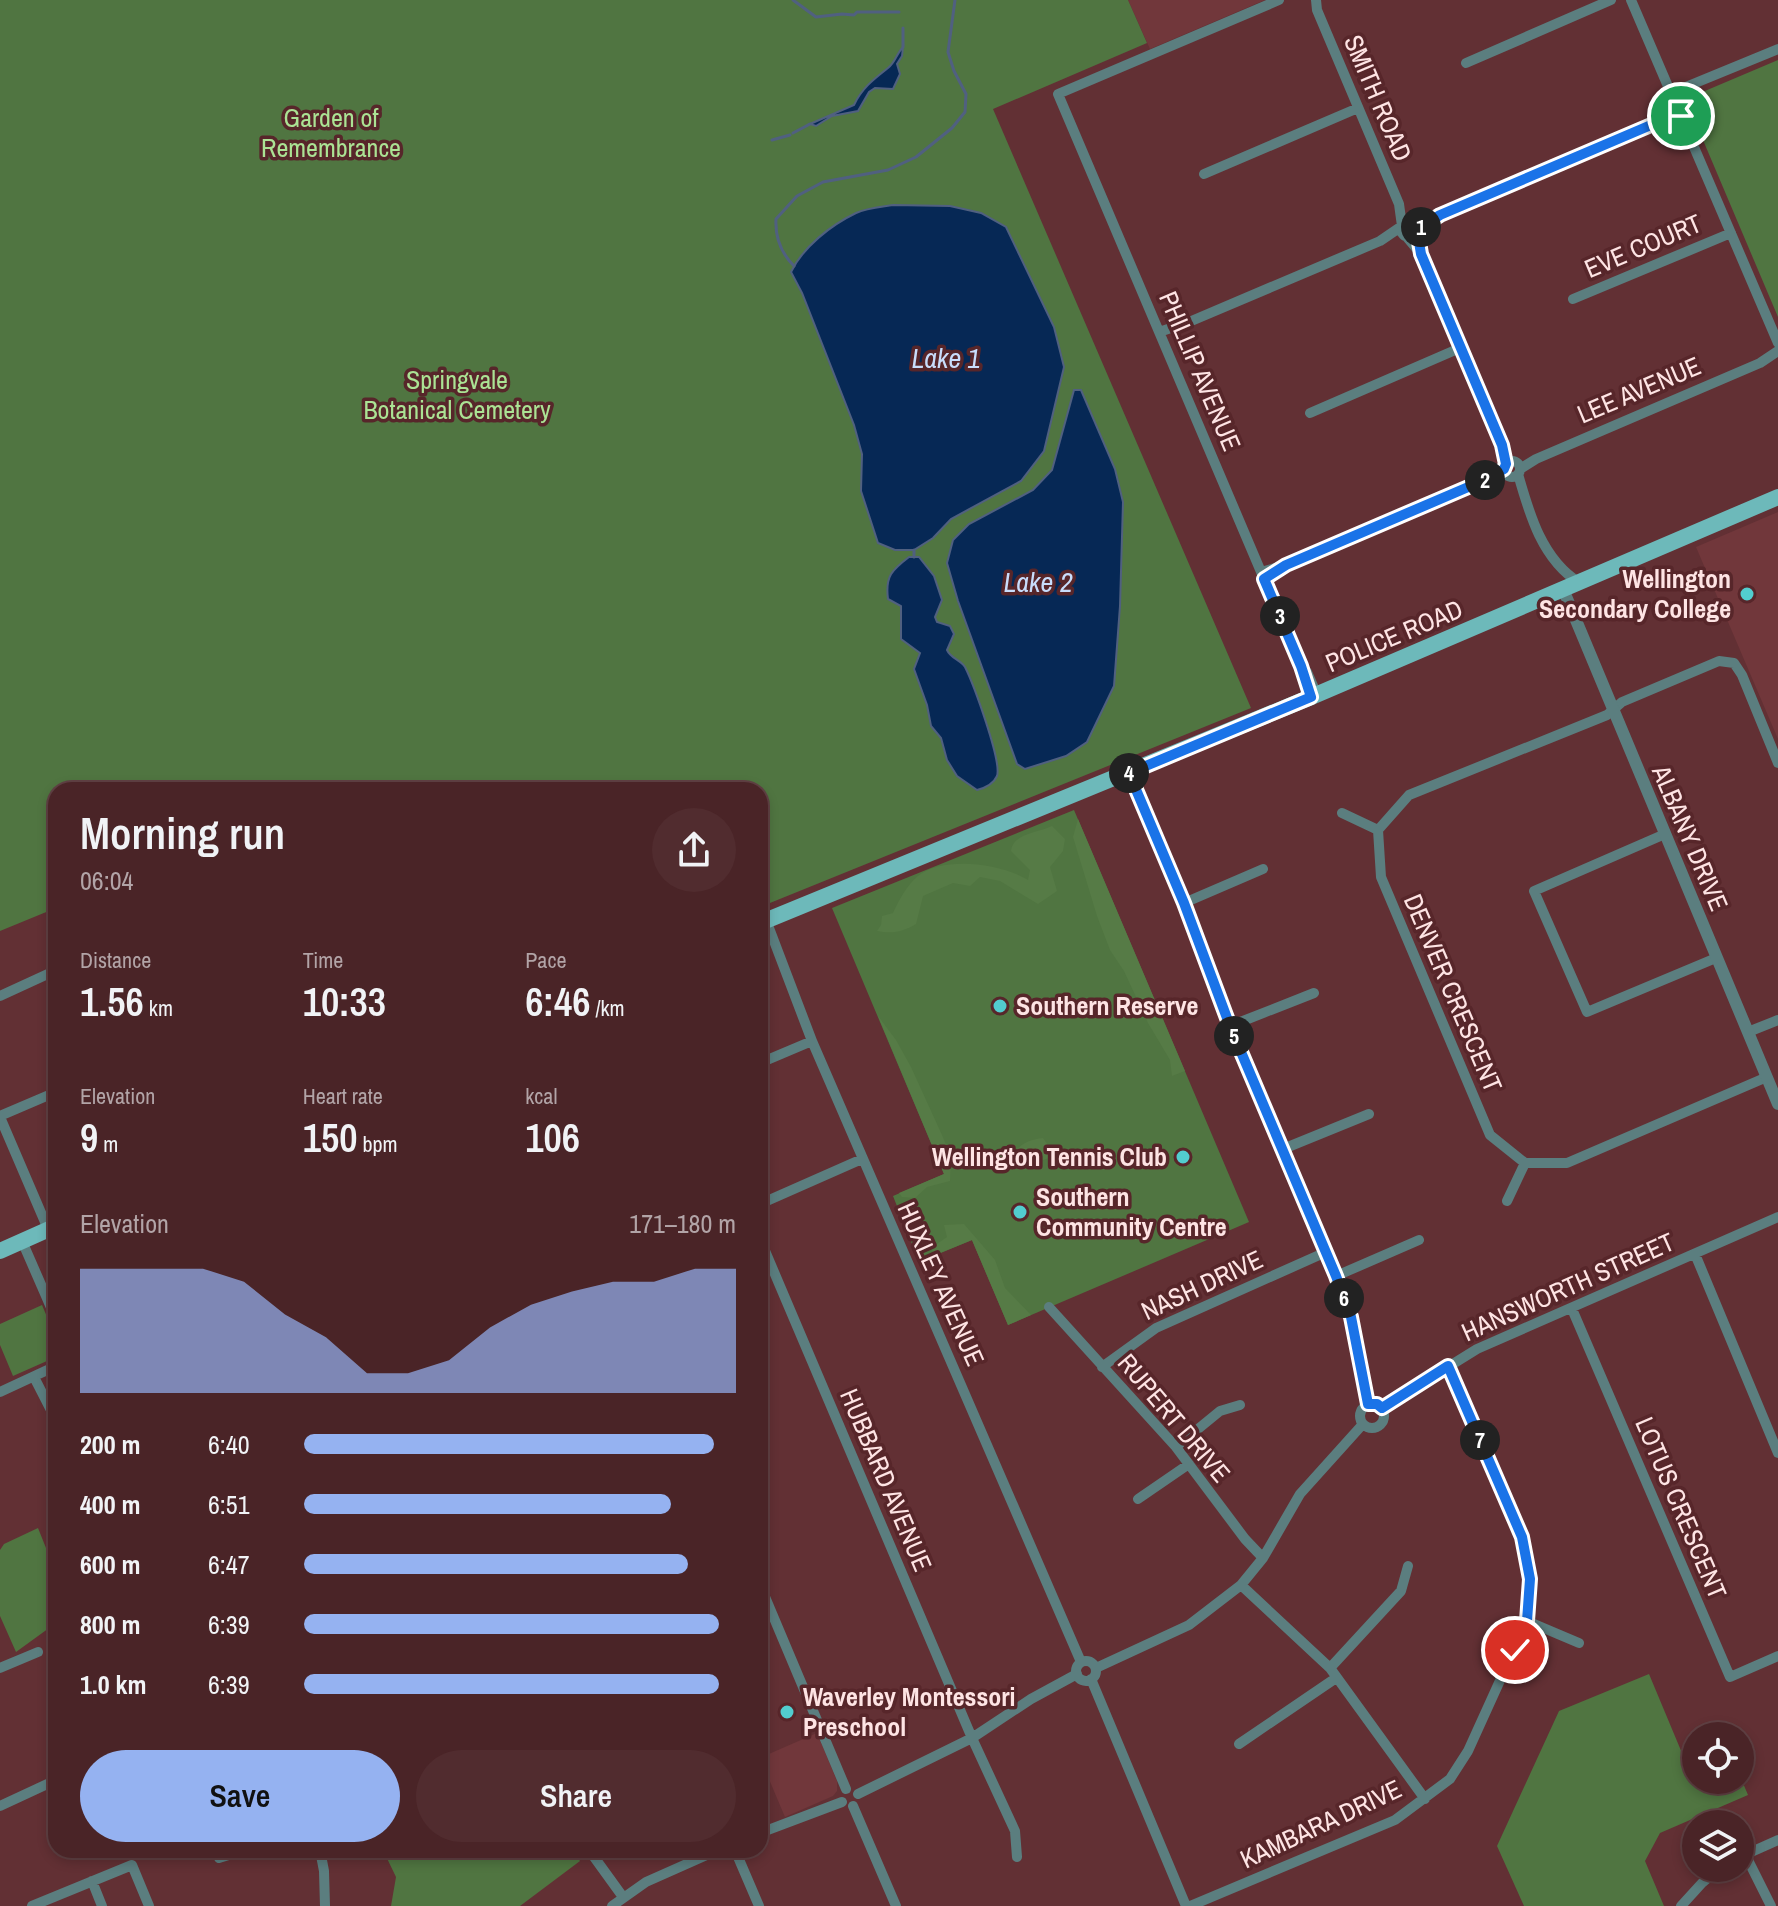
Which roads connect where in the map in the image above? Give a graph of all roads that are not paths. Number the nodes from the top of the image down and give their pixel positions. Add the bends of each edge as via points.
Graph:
1 (1279, 0) edge
2 (1307, 0) edge
3 (1611, 0) edge
4 (1631, 0) edge
5 (1316, 5) edge
6 (1778, 49) edge
7 (1466, 63) dead end
8 (1671, 93) junction
9 (1358, 108) junction
10 (1680, 113) junction
11 (1204, 174) dead end
12 (1409, 229) junction
13 (1731, 233) junction
14 (1573, 299) dead end
15 (1160, 335) junction
16 (1777, 336) edge
17 (1460, 348) junction
18 (1778, 351) edge
19 (1778, 360) edge
20 (1760, 363) junction
21 (1310, 413) dead end
22 (1512, 469) junction
23 (1778, 497) edge
24 (1544, 544) junction
25 (1263, 575) junction
26 (1580, 583) junction
27 (1562, 590) junction
28 (1314, 696) junction
29 (1612, 710) junction
30 (1778, 763) edge
31 (1129, 773) junction
32 (1342, 813) dead end
33 (1378, 830) junction
34 (1665, 834) junction
35 (1263, 869) dead end
36 (1184, 903) junction
37 (768, 919) edge
38 (768, 933) edge
39 (1716, 958) junction
40 (48, 974) edge
41 (1314, 993) dead end
42 (0, 996) edge
43 (1778, 1020) edge
44 (1230, 1026) junction
45 (1748, 1032) junction
46 (812, 1041) junction
47 (768, 1060) edge
48 (1767, 1077) junction
49 (48, 1096) edge
50 (1778, 1104) edge
51 (1369, 1114) dead end
52 (0, 1117) edge
53 (1283, 1149) junction
54 (862, 1159) junction
55 (1525, 1163) junction
56 (768, 1200) edge
57 (1507, 1201) dead end
58 (1778, 1217) edge
59 (48, 1219) edge
60 (48, 1230) edge
61 (1419, 1240) dead end
62 (22, 1241) junction
63 (0, 1251) edge
64 (1326, 1252) junction
65 (1695, 1254) junction
66 (768, 1258) edge
67 (1336, 1276) junction
68 (48, 1301) edge
69 (1049, 1307) dead end
70 (1572, 1309) junction
71 (1448, 1366) junction
72 (1102, 1367) junction
73 (48, 1370) edge
74 (34, 1377) junction
75 (0, 1392) edge
76 (48, 1404) edge
77 (1368, 1404) junction
78 (1240, 1405) dead end
79 (1382, 1408) junction
80 (1363, 1424) junction
81 (1176, 1447) junction
82 (1778, 1453) edge
83 (1189, 1464) junction
84 (1138, 1499) dead end
85 (1263, 1558) junction
86 (1408, 1566) dead end
87 (1241, 1585) junction
88 (768, 1604) edge
89 (1527, 1621) junction
90 (1579, 1643) dead end
91 (38, 1652) dead end
92 (1778, 1656) edge
93 (1081, 1662) junction
94 (0, 1668) edge
95 (1333, 1673) junction
96 (1077, 1674) junction
97 (1094, 1674) junction
98 (972, 1738) junction
99 (1239, 1744) dead end
100 (48, 1784) edge
101 (846, 1789) junction
102 (858, 1794) junction
103 (1425, 1799) junction
104 (848, 1804) junction
105 (0, 1806) edge
106 (768, 1830) edge
107 (1778, 1840) edge
108 (1754, 1851) edge
109 (1017, 1857) dead end
110 (322, 1858) edge
111 (595, 1858) edge
112 (699, 1858) edge
113 (738, 1858) edge
114 (1754, 1877) edge
115 (92, 1881) junction
116 (1703, 1882) edge
117 (623, 1897) junction
118 (32, 1906) edge
119 (102, 1906) edge
120 (149, 1906) edge
121 (325, 1906) edge
122 (612, 1906) edge
123 (759, 1906) edge
124 (896, 1906) edge
125 (1188, 1906) edge
126 (1681, 1906) edge
127 (1771, 1906) edge

1 - 15 street, PHILLIP AVENUE via 1058,94
2 - 5 street, SMITH ROAD
3 - 7 street
4 - 8 street
5 - 9 street, SMITH ROAD
6 - 8 street
8 - 10 street
9 - 11 street
9 - 12 street, SMITH ROAD
10 - 12 street
10 - 13 street
12 - 15 street
12 - 17 street
13 - 14 street, EVE COURT
13 - 16 street
15 - 25 street, PHILLIP AVENUE
17 - 21 street
17 - 22 street
18 - 20 street, LEE AVENUE
19 - 20 street, LEE AVENUE
20 - 22 street, LEE AVENUE
22 - 24 street
22 - 25 street, LEE AVENUE
23 - 26 main road, POLICE ROAD
24 - 26 street via 1561,570
24 - 27 street
25 - 28 street, PHILLIP AVENUE
26 - 27 main road, POLICE ROAD
27 - 28 main road, POLICE ROAD
27 - 29 street, ALBANY DRIVE
28 - 31 main road, POLICE ROAD
29 - 30 street via 1709,663 1734,663
29 - 33 street via 1409,795
29 - 34 street, ALBANY DRIVE
31 - 36 street
31 - 37 main road, POLICE ROAD
32 - 33 street
33 - 55 street, DENVER CRESCENT via 1381,877 1490,1135
34 - 39 street, ALBANY DRIVE
34 - 39 street via 1534,891 1587,1012
35 - 36 street
36 - 44 street
38 - 46 street, HUXLEY AVENUE
39 - 45 street, ALBANY DRIVE
40 - 42 street
41 - 44 street
43 - 45 street
44 - 53 street
45 - 48 street, ALBANY DRIVE
46 - 47 street
46 - 54 street, HUXLEY AVENUE
48 - 50 street, ALBANY DRIVE
48 - 55 street via 1567,1163
49 - 52 street
51 - 53 street
52 - 59 street
53 - 64 street
54 - 56 street
54 - 93 street, HUXLEY AVENUE
55 - 57 street
58 - 65 street, HANSWORTH STREET
60 - 62 main road
61 - 67 street
62 - 63 main road
62 - 68 street
64 - 67 street
64 - 72 street, NASH DRIVE via 1156,1328
65 - 70 street, HANSWORTH STREET
65 - 82 street
66 - 98 street, HUBBARD AVENUE
67 - 77 street via 1351,1317
69 - 72 street, RUPERT DRIVE
70 - 71 street, HANSWORTH STREET
70 - 92 street, LOTUS CRESCENT via 1730,1677
71 - 79 street, HANSWORTH STREET
71 - 89 street, KAMBARA DRIVE via 1522,1537 1530,1579
72 - 81 street, RUPERT DRIVE
73 - 74 street
74 - 75 street
74 - 76 street
77 - 79 street
77 - 80 street via 1360,1412
78 - 81 street via 1220,1411
79 - 80 street via 1380,1425
80 - 85 street via 1300,1494
81 - 83 street, RUPERT DRIVE
83 - 84 street
83 - 85 street, RUPERT DRIVE
85 - 87 street
86 - 95 street via 1401,1591
87 - 95 street
87 - 97 street via 1189,1625
88 - 101 street
89 - 90 street
89 - 103 street, KAMBARA DRIVE via 1468,1751 1450,1779
91 - 94 street
93 - 96 street
93 - 97 street via 1089,1661
95 - 99 street
95 - 103 street
96 - 97 street via 1085,1680
96 - 98 street
97 - 125 street
98 - 102 street
98 - 109 street, HUBBARD AVENUE via 1015,1831
100 - 105 street
101 - 102 street
101 - 104 street via 842,1793
102 - 104 street via 858,1801
103 - 125 street, KAMBARA DRIVE via 1395,1820
104 - 106 street
104 - 124 street
107 - 108 street
110 - 121 street
111 - 117 street
112 - 117 street
113 - 123 street
114 - 127 street
115 - 118 street
115 - 119 street
115 - 120 street via 132,1865
116 - 126 street
117 - 122 street

